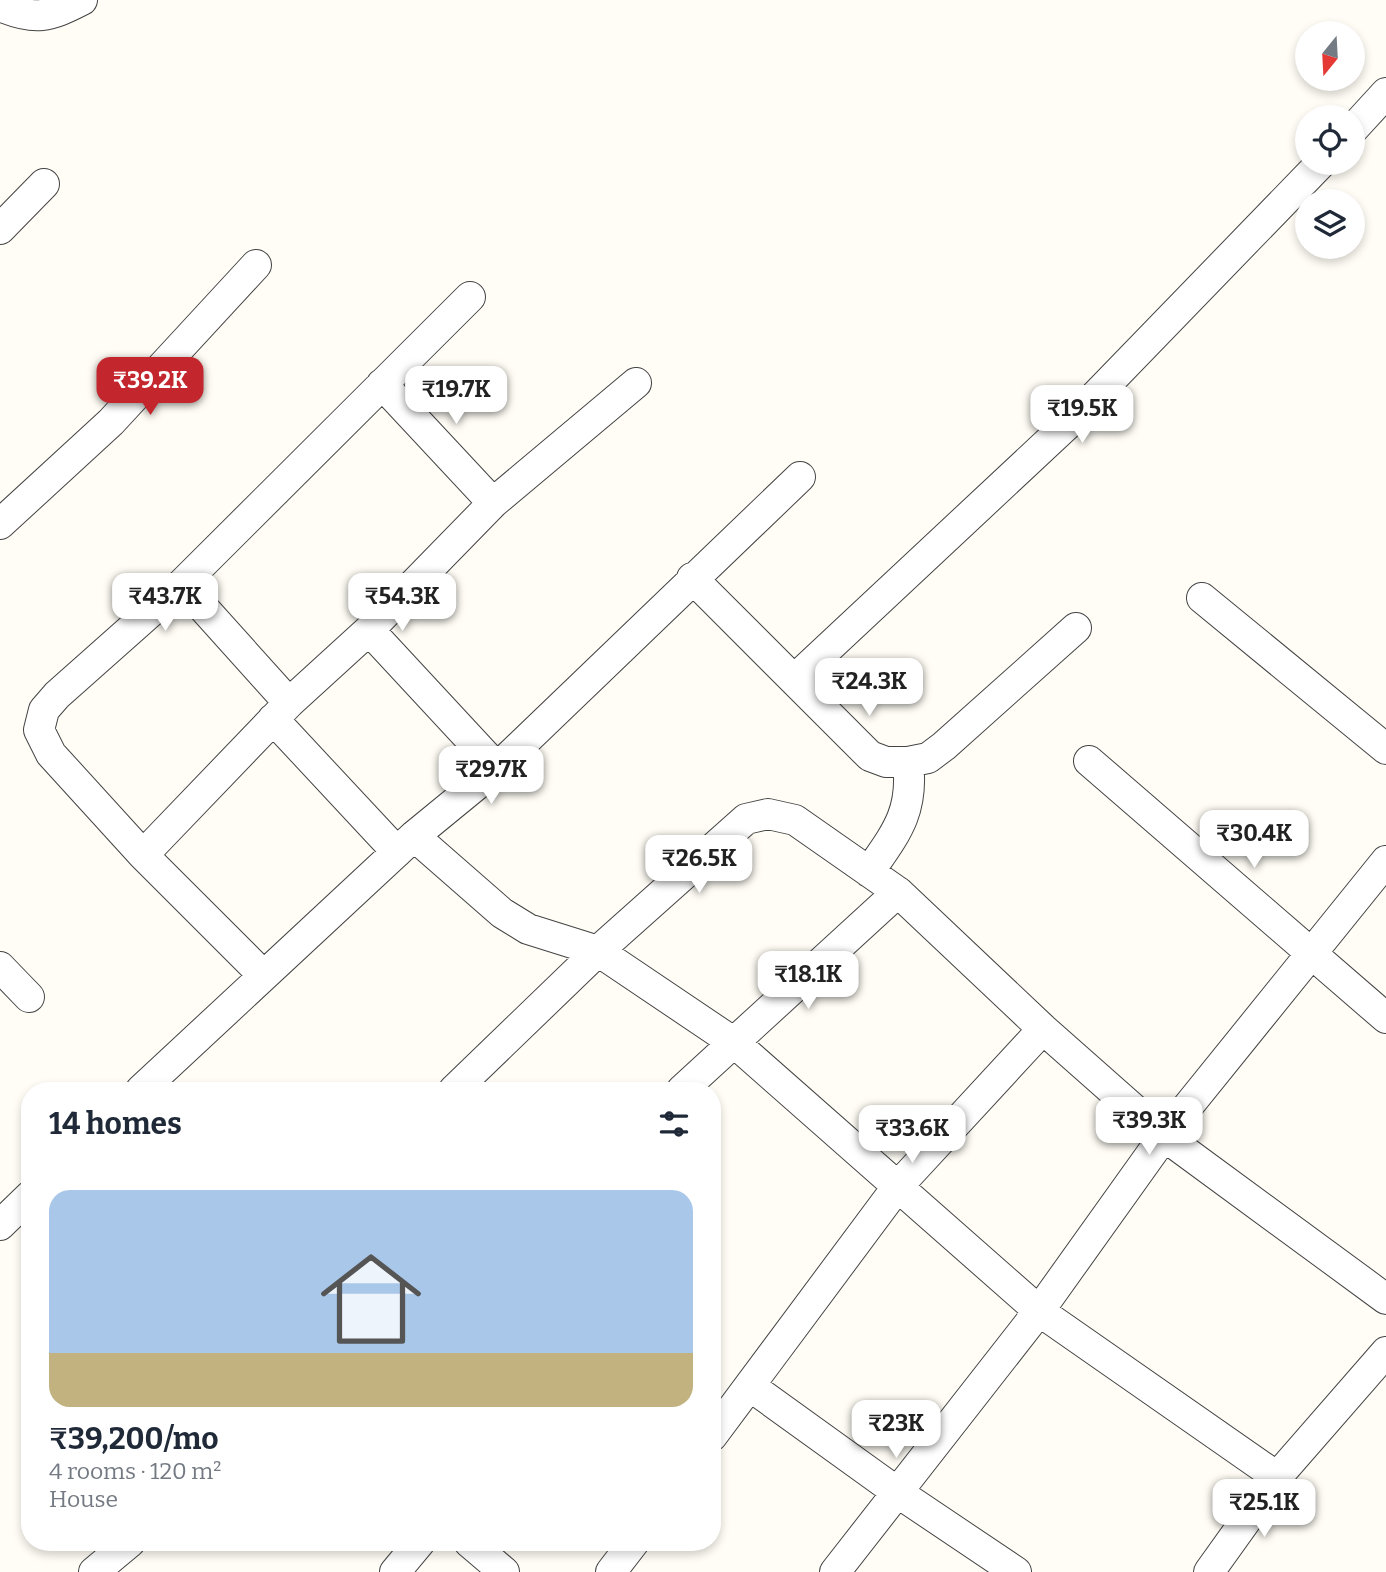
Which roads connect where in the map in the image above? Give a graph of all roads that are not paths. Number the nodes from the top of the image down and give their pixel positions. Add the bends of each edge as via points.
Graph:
1 (82, 0) edge
2 (0, 6) edge
3 (1386, 93) edge
4 (1365, 116) edge
5 (1309, 175) edge
6 (44, 184) dead end
7 (0, 229) edge
8 (256, 265) dead end
9 (470, 297) dead end
10 (636, 383) dead end
11 (382, 384) junction
12 (800, 477) dead end
13 (493, 503) junction
14 (0, 524) edge
15 (692, 578) junction
16 (182, 584) junction
17 (1202, 598) dead end
18 (1076, 628) dead end
19 (369, 630) junction
20 (795, 679) junction
21 (281, 711) junction
22 (1386, 749) edge
23 (1088, 761) dead end
24 (908, 762) junction
25 (497, 768) junction
26 (406, 844) junction
27 (143, 855) junction
28 (1386, 861) edge
29 (869, 872) junction
30 (898, 892) junction
31 (598, 951) junction
32 (1312, 953) junction
33 (0, 967) edge
34 (263, 975) junction
35 (29, 997) dead end
36 (1386, 1018) edge
37 (1043, 1030) junction
38 (736, 1044) junction
39 (149, 1082) edge
40 (462, 1082) edge
41 (691, 1082) edge
42 (1164, 1136) junction
43 (898, 1186) junction
44 (21, 1205) edge
45 (0, 1225) edge
46 (1386, 1299) edge
47 (1039, 1311) junction
48 (1381, 1366) edge
49 (750, 1386) junction
50 (721, 1424) edge
51 (1278, 1477) junction
52 (897, 1493) junction
53 (119, 1551) edge
54 (412, 1551) edge
55 (480, 1551) edge
56 (627, 1551) edge
57 (94, 1572) edge
58 (395, 1572) edge
59 (504, 1572) edge
60 (611, 1572) edge
61 (835, 1572) edge
62 (1016, 1572) edge
63 (1209, 1572) edge

1 - 2 street via 52,15 22,16
3 - 4 street
5 - 20 street via 1073,419
6 - 7 street
8 - 14 street via 111,422
9 - 11 street
10 - 13 street
11 - 13 street
11 - 16 street
12 - 15 street
13 - 19 street
15 - 20 street
15 - 25 street
16 - 21 street
16 - 27 street via 57,695 44,710 39,730 51,754
17 - 22 street
18 - 24 street via 944,746 928,758
19 - 21 street
19 - 25 street
20 - 24 street via 870,756
21 - 26 street
21 - 27 street
23 - 32 street
24 - 29 street via 908,806 899,829
25 - 26 street
26 - 31 street via 528,929
26 - 34 street
27 - 34 street
28 - 32 street
29 - 30 street
29 - 31 street via 795,820 768,814 746,819
30 - 37 street
30 - 38 street
31 - 38 street
31 - 40 street
32 - 36 street
32 - 42 street
33 - 35 street
34 - 39 street
37 - 42 street
37 - 43 street
38 - 41 street
38 - 43 street
42 - 46 street
42 - 47 street
43 - 47 street
43 - 49 street
44 - 45 street
47 - 51 street
47 - 52 street
48 - 51 street
49 - 50 street
49 - 52 street
51 - 63 street
52 - 61 street
52 - 62 street
53 - 57 street
54 - 58 street
55 - 59 street
56 - 60 street

